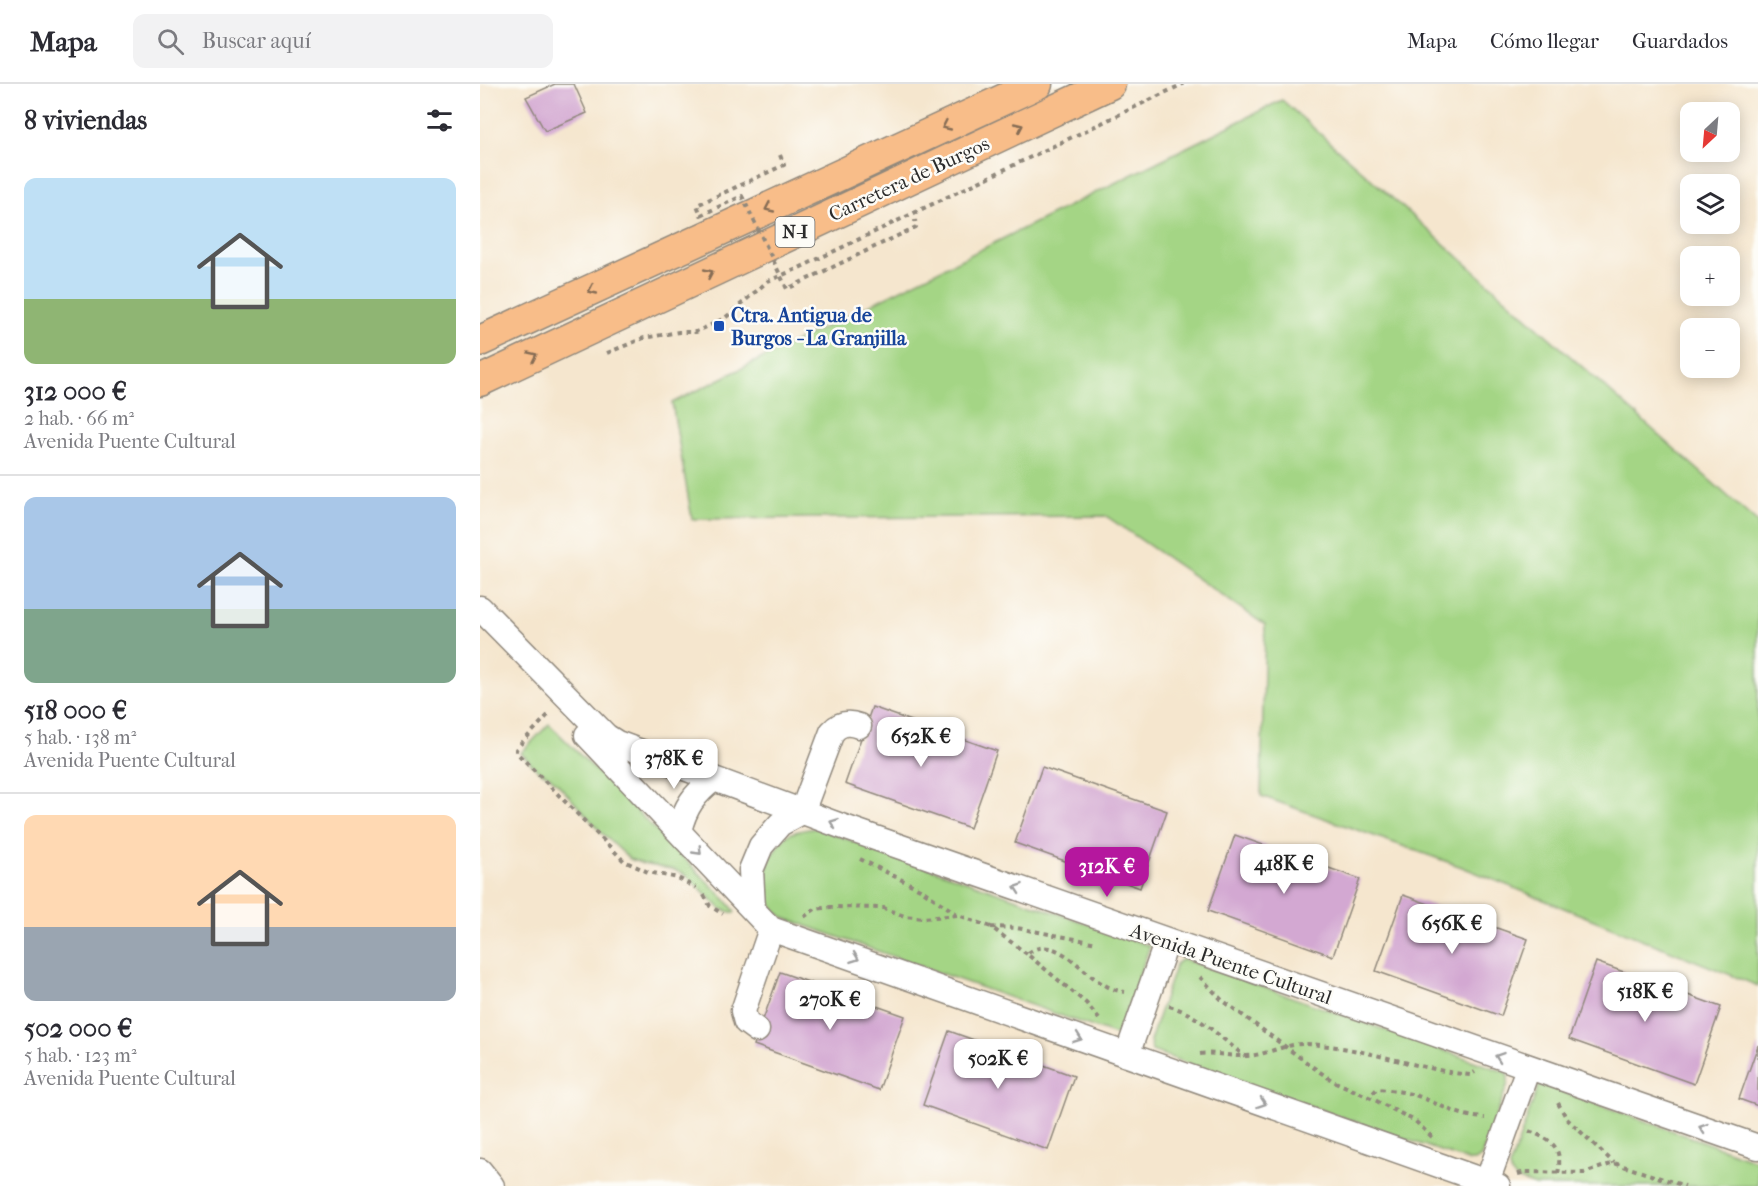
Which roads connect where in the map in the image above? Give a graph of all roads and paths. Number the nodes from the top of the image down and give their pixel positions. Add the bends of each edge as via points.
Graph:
1 (1037, 84) edge
2 (1110, 84) edge
3 (1183, 84) edge
4 (780, 155) dead end
5 (915, 220) dead end
6 (480, 341) edge
7 (600, 356) dead end
8 (480, 381) edge
9 (480, 608) edge
10 (480, 630) edge
11 (548, 715) dead end
12 (859, 726) dead end
13 (714, 779) junction
14 (802, 812) junction
15 (841, 826) junction
16 (679, 831) junction
17 (753, 908) junction
18 (958, 915) junction
19 (730, 917) dead end
20 (1120, 924) junction
21 (991, 927) junction
22 (782, 932) junction
23 (1167, 941) junction
24 (1202, 953) junction
25 (1027, 954) junction
26 (1147, 999) junction
27 (758, 1030) dead end
28 (1100, 1046) junction
29 (1286, 1047) junction
30 (1484, 1052) junction
31 (1127, 1055) junction
32 (1245, 1056) junction
33 (1528, 1068) junction
34 (1179, 1074) junction
35 (1560, 1079) junction
36 (1369, 1097) junction
37 (1508, 1124) junction
38 (1758, 1147) edge
39 (1614, 1163) junction
40 (1436, 1164) junction
41 (480, 1171) edge
42 (1558, 1174) junction
43 (1500, 1182) edge
44 (492, 1186) edge
45 (1685, 1186) edge

1 -> 6 main road, Carretera de Burgos / N-I
8 -> 2 main road, Carretera de Burgos / N-I
3 - 7 path via 768,281 725,318 696,332 644,338
4 - 5 path, bridge via 784,165 697,204 701,215 742,196 787,289 916,227
9 - 13 street, Avenida Puente Cultural via 606,736
10 - 16 street
11 - 19 path via 516,752 624,861 695,886 715,911
12 - 14 street via 843,724 832,732
13 - 14 street, Avenida Puente Cultural
13 - 16 street via 698,791 683,813
15 -> 14 street, Avenida Puente Cultural
14 - 17 street via 780,824 761,846 751,870
15 - 18 path via 838,835 846,850 920,889
20 -> 15 street, Avenida Puente Cultural
16 -> 17 street
17 - 22 street
18 - 21 path
18 - 22 path via 924,918 884,908 831,907 815,909
20 - 21 path via 1112,939 1104,944
20 - 23 street, Avenida Puente Cultural
21 - 25 path
22 - 27 street via 743,1011 746,1022
22 -> 28 street
23 - 24 street, Avenida Puente Cultural
23 - 26 street
24 - 29 path via 1197,968 1203,981 1222,1000
24 - 30 street, Avenida Puente Cultural
25 - 26 path via 1035,947 1053,950 1067,956 1102,984
25 - 28 path via 1098,1017 1105,1031
26 - 31 street
26 - 32 path via 1194,1017
28 - 31 street
29 - 30 path via 1303,1044 1337,1048 1470,1075 1477,1070
29 - 32 path
29 - 36 path via 1333,1081
33 -> 30 street, Avenida Puente Cultural
31 - 34 street
32 - 34 path via 1196,1055 1183,1063
33 - 35 street, Avenida Puente Cultural
33 - 37 street
34 -> 40 street
38 -> 35 street, Avenida Puente Cultural
35 - 39 path via 1557,1101 1562,1112
36 - 37 path via 1377,1089 1389,1090 1421,1097 1458,1113
36 - 40 path via 1415,1121 1430,1134 1438,1150
37 - 42 path via 1551,1141 1559,1157
37 - 43 street
39 - 42 path via 1584,1173
39 - 45 path
40 - 43 street
41 - 44 street
42 - 43 path via 1526,1172

